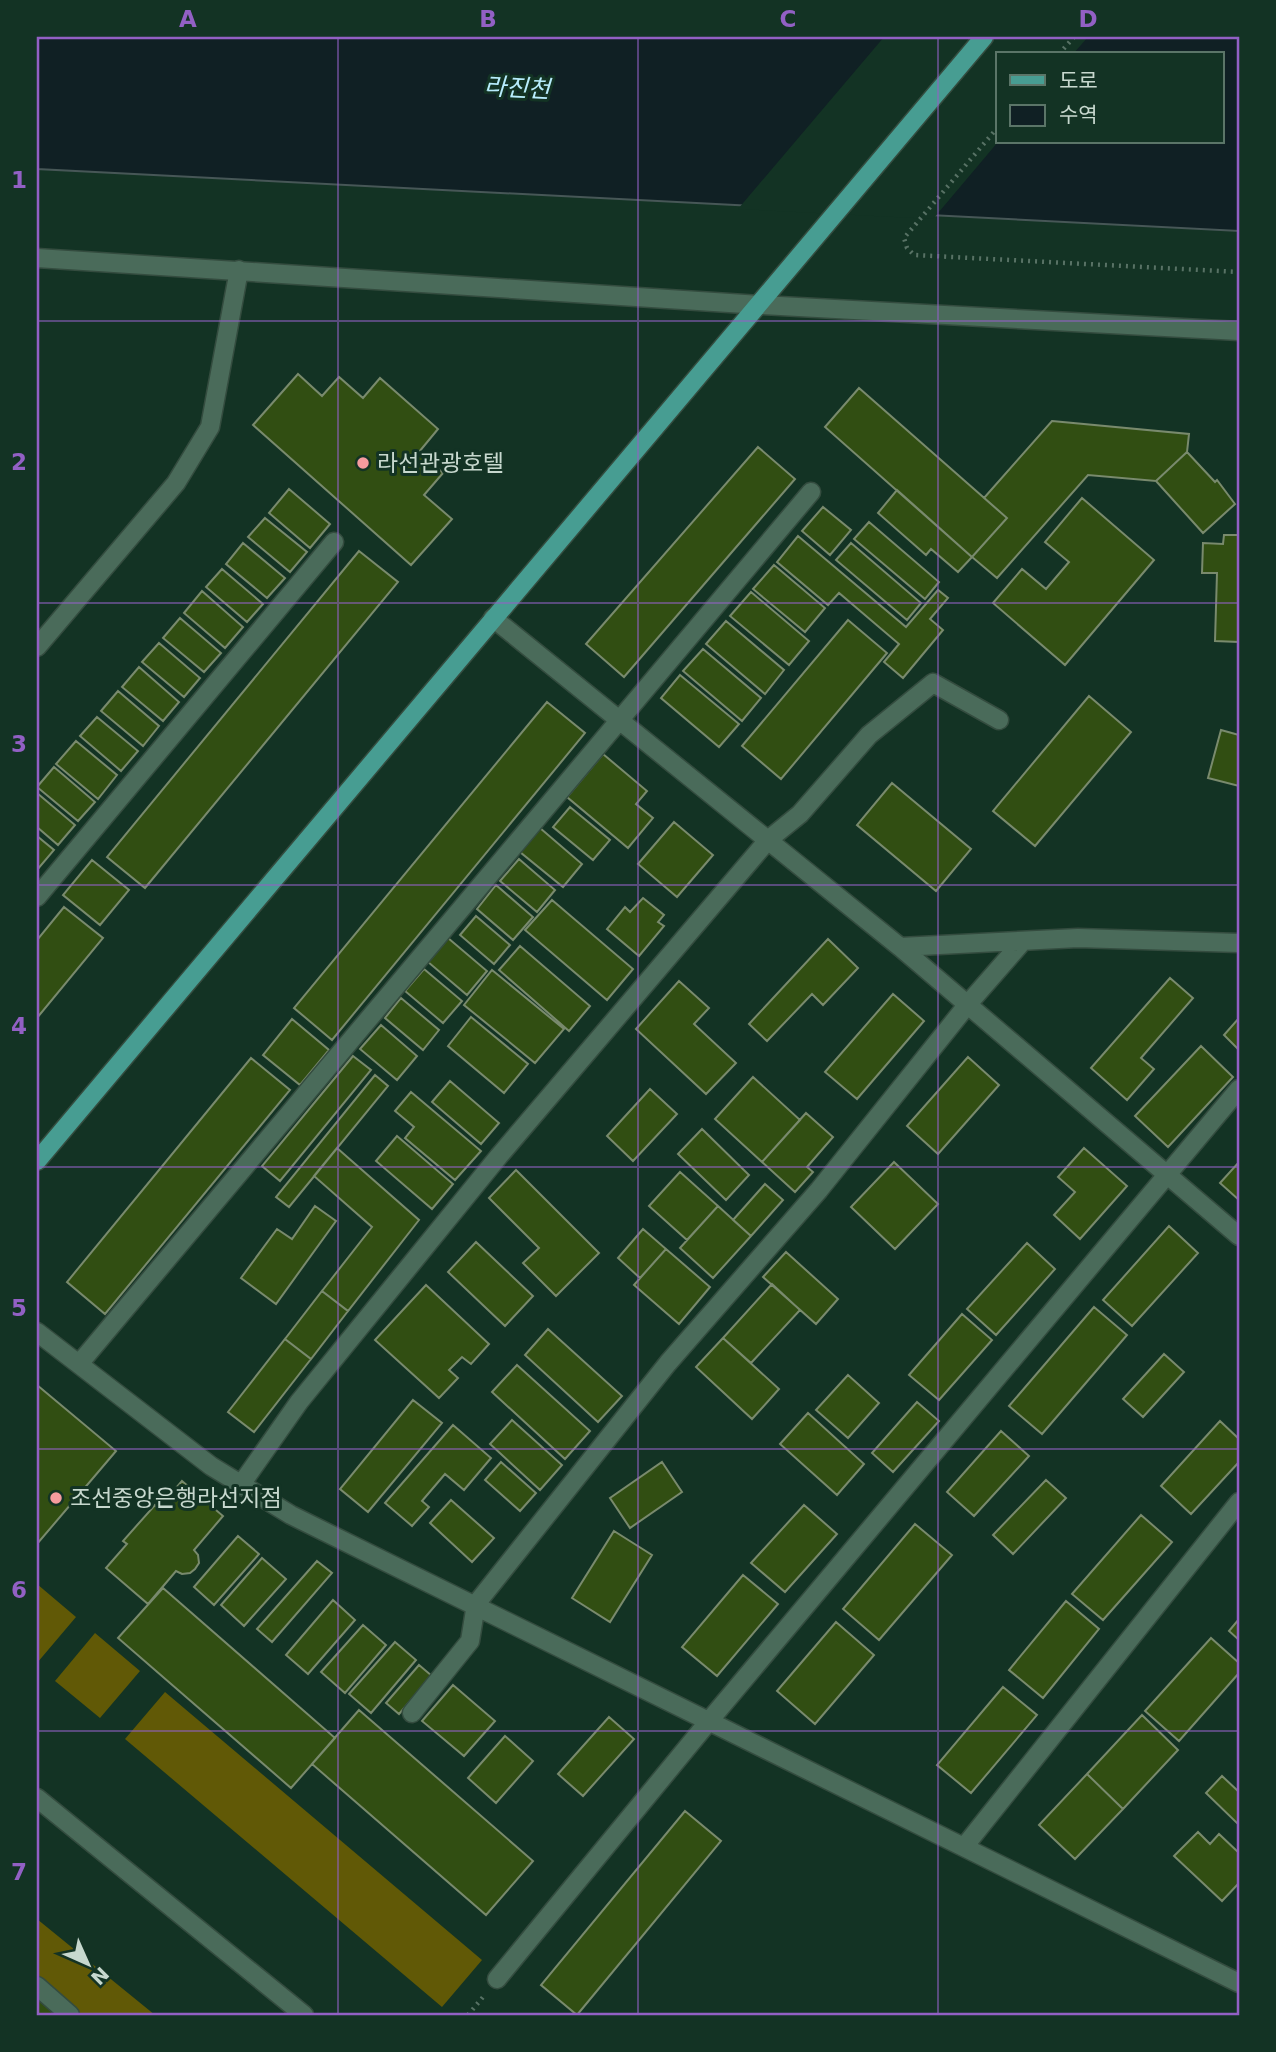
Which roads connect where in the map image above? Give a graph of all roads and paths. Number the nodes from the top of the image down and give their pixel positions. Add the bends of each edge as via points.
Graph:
1 (984, 37) edge
2 (1074, 37) edge
3 (1061, 52) edge
4 (996, 129) edge
5 (37, 258) edge
6 (239, 270) junction
7 (1239, 272) edge
8 (760, 305) junction
9 (1239, 331) edge
10 (810, 492) dead end
11 (334, 542) dead end
12 (493, 618) junction
13 (37, 647) edge
14 (620, 720) junction
15 (999, 720) dead end
16 (768, 840) junction
17 (37, 897) edge
18 (1023, 941) junction
19 (1239, 943) edge
20 (900, 947) junction
21 (968, 1004) junction
22 (1239, 1089) edge
23 (37, 1161) edge
24 (1168, 1176) junction
25 (1239, 1236) edge
26 (37, 1332) edge
27 (79, 1364) junction
28 (240, 1486) junction
29 (1239, 1502) edge
30 (475, 1604) junction
31 (412, 1713) dead end
32 (709, 1721) junction
33 (37, 1798) edge
34 (964, 1847) junction
35 (497, 1979) dead end
36 (1239, 1983) edge
37 (37, 1986) edge
38 (70, 2015) edge
39 (304, 2015) edge

1 - 8 main road
2 - 3 path
4 - 7 path via 904,238 914,255
5 - 6 street
6 - 8 street
6 - 13 street via 211,427 176,483
8 - 9 street
8 - 12 main road
10 - 14 street
11 - 17 street
12 - 14 street
12 - 23 main road
14 - 16 street
14 - 27 street
15 - 16 street via 933,683 869,735 800,814
16 - 20 street
16 - 28 street via 499,1156 299,1402
18 - 19 street via 1078,938
18 - 20 street
18 - 21 street
20 - 21 street
21 - 24 street
21 - 30 street via 819,1190 668,1363
22 - 24 street
24 - 25 street
24 - 32 street
26 - 27 street
27 - 28 street
28 - 30 street
29 - 34 street
30 - 31 street via 470,1641
30 - 32 street
32 - 34 street
32 - 35 street
33 - 39 street
34 - 36 street
37 - 38 street

